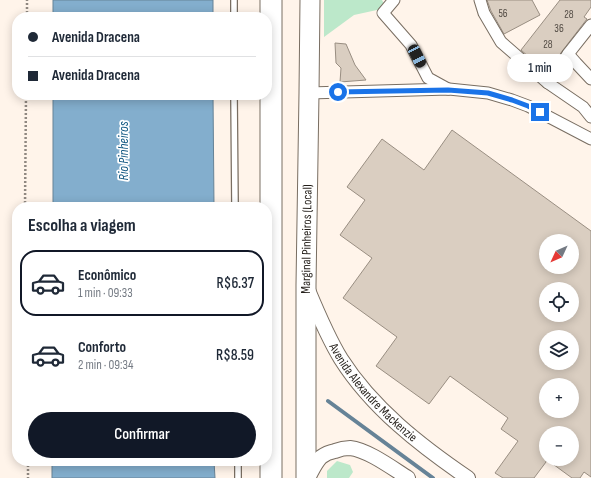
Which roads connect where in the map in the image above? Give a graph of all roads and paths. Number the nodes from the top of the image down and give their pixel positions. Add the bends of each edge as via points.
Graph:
1 (27, 0) edge
2 (234, 0) edge
3 (271, 0) edge
4 (310, 0) edge
5 (394, 0) edge
6 (480, 0) edge
7 (26, 12) edge
8 (234, 12) edge
9 (271, 12) edge
10 (591, 25) edge
11 (568, 54) junction
12 (591, 79) edge
13 (548, 83) junction
14 (448, 90) junction
15 (309, 93) junction
16 (26, 100) edge
17 (234, 100) edge
18 (271, 100) edge
19 (591, 117) edge
20 (591, 139) edge
21 (25, 202) edge
22 (235, 202) edge
23 (271, 202) edge
24 (306, 286) junction
25 (28, 466) edge
26 (238, 466) edge
27 (271, 466) edge
28 (28, 478) edge
29 (238, 478) edge
30 (271, 478) edge
31 (307, 478) edge
32 (408, 478) edge
33 (468, 478) edge

1 - 7 path
2 - 8 lane
3 - 9 highway
4 - 15 highway, Marginal Pinheiros (Local)
5 - 14 street via 383,13 411,45 428,78
6 - 13 street via 484,13 501,42
10 - 11 street
11 - 12 street
11 - 13 street
13 - 19 street via 583,107
14 - 15 street
14 - 20 street via 488,93 512,100
15 - 24 highway, Marginal Pinheiros (Local)
16 - 21 path
17 - 22 lane
18 - 23 highway
24 - 31 highway, Marginal Pinheiros (Local)
24 - 33 street, Avenida Alexandre Mackenzie via 328,337 361,388 407,432
25 - 28 path
26 - 29 lane
27 - 30 highway
31 - 32 street via 321,458 340,449 349,448 369,455

